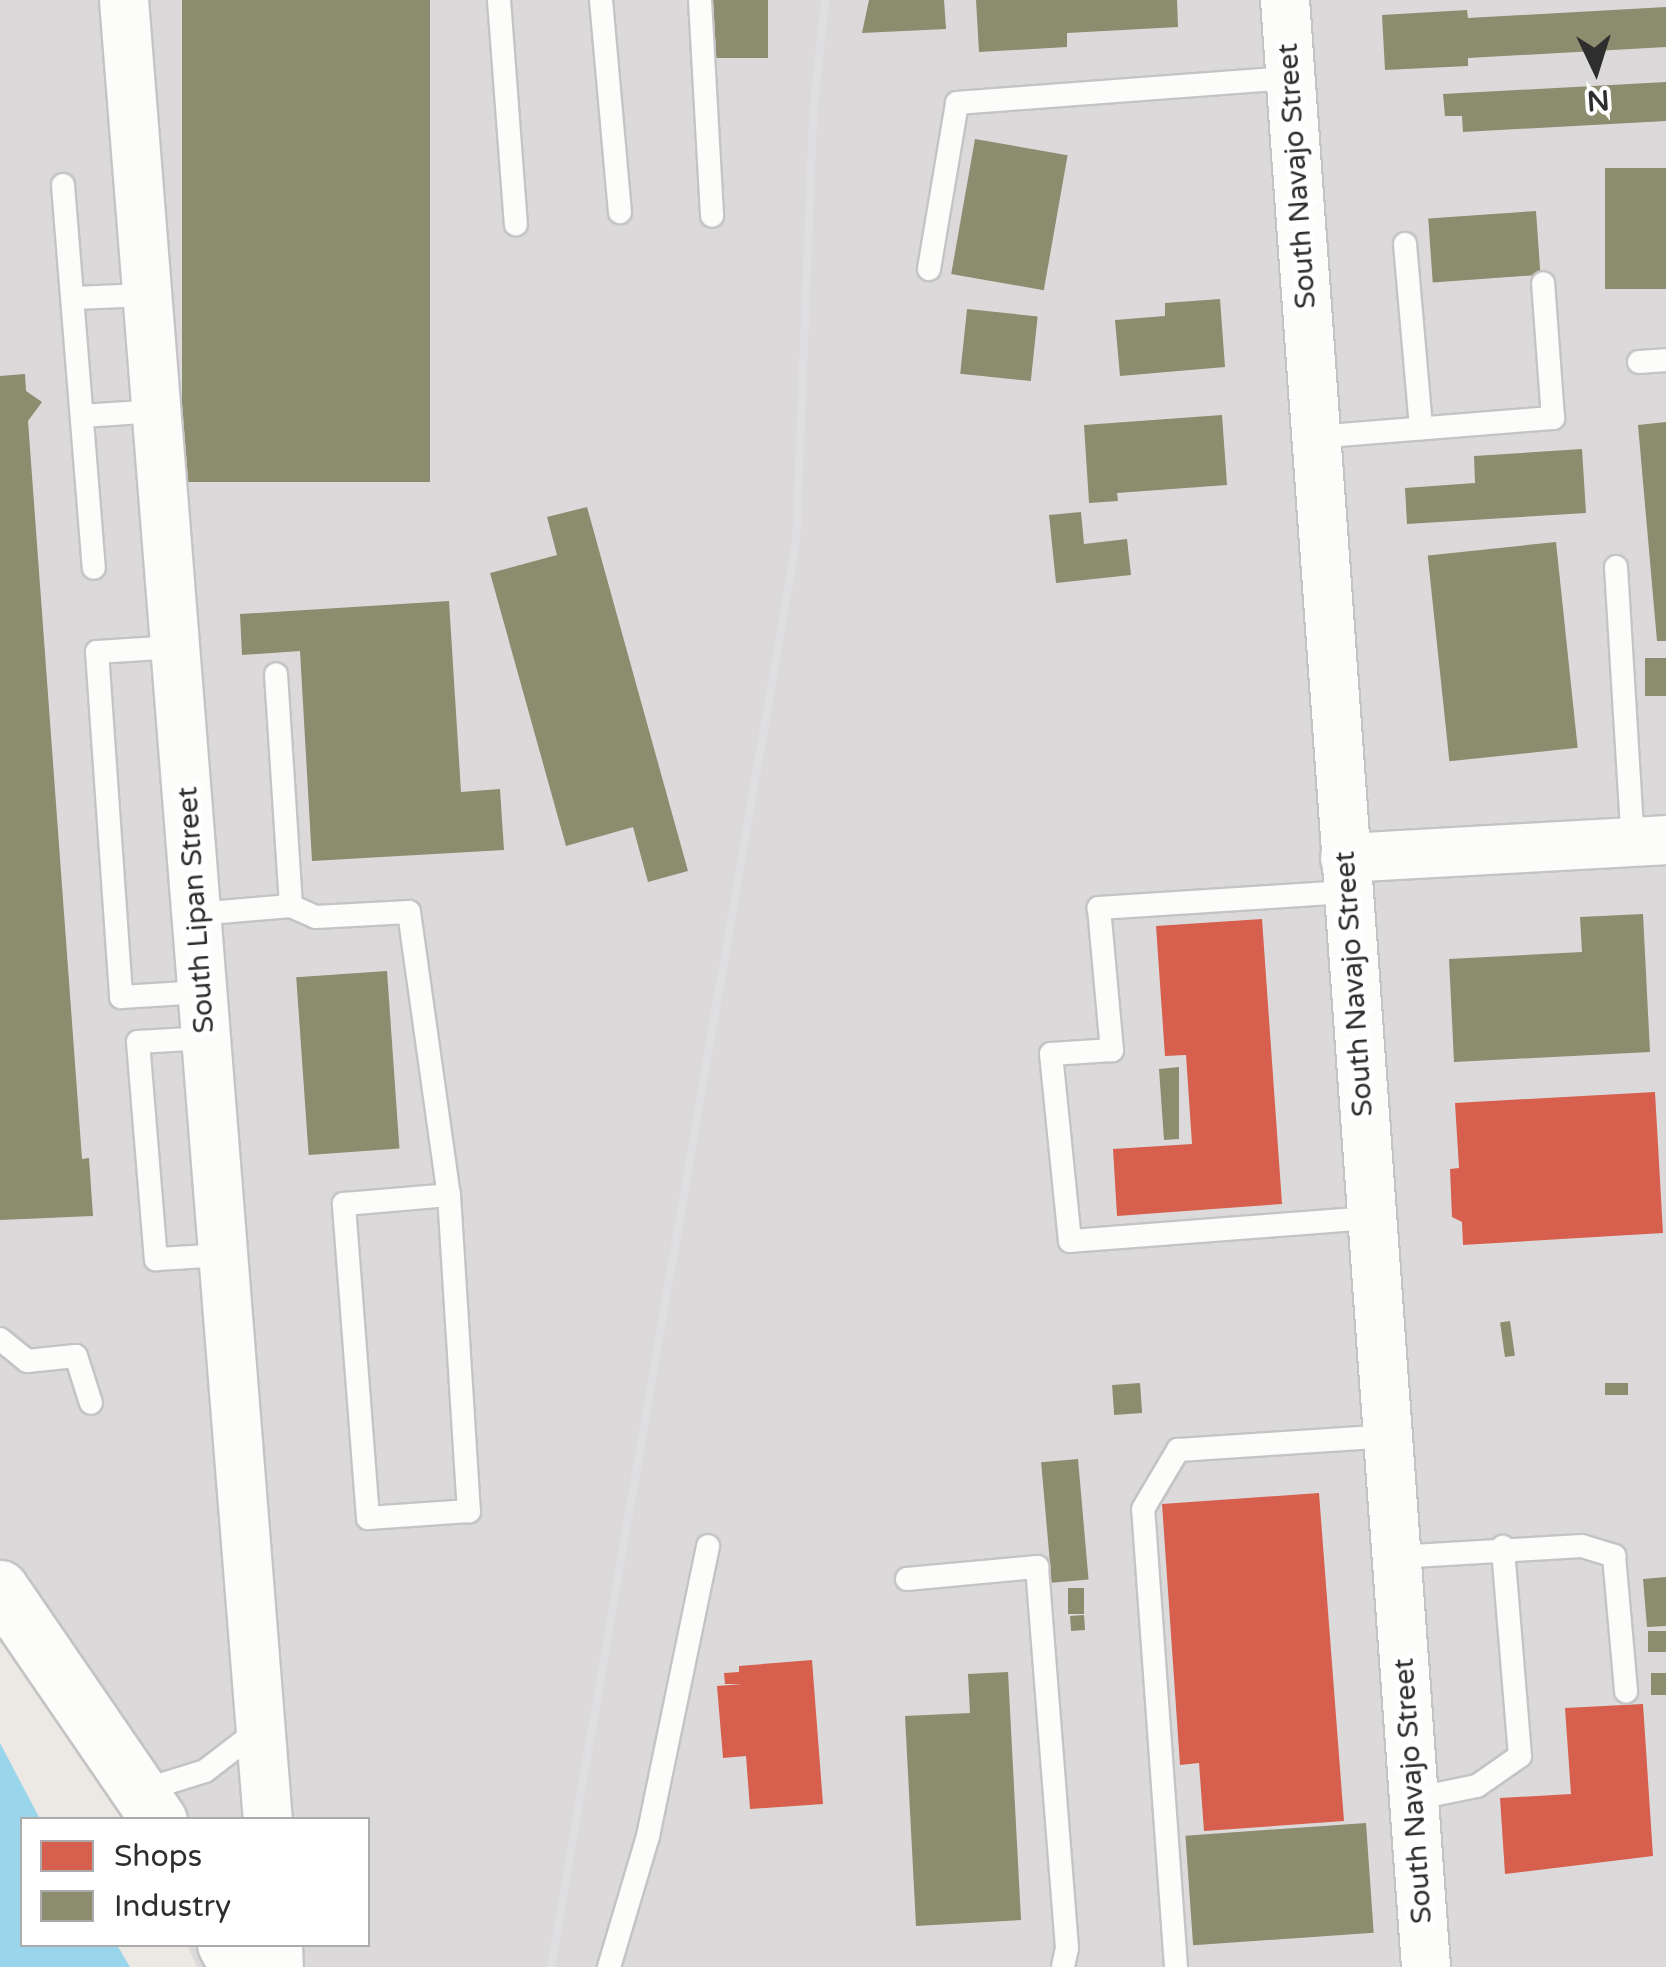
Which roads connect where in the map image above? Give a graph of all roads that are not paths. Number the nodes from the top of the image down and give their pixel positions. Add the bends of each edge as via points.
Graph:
1 (124, 0) edge
2 (498, 0) edge
3 (601, 0) edge
4 (700, 0) edge
5 (1285, 0) edge
6 (1291, 78) junction
7 (63, 185) dead end
8 (620, 212) dead end
9 (712, 216) dead end
10 (516, 224) dead end
11 (1405, 244) dead end
12 (929, 269) dead end
13 (1543, 282) dead end
14 (148, 296) junction
15 (73, 298) junction
16 (1666, 360) edge
17 (1639, 362) dead end
18 (156, 410) junction
19 (82, 416) junction
20 (1421, 428) junction
21 (1315, 437) junction
22 (1616, 567) dead end
23 (94, 568) dead end
24 (175, 647) junction
25 (276, 674) dead end
26 (1650, 841) edge
27 (1346, 875) junction
28 (290, 906) junction
29 (196, 914) junction
30 (204, 1015) junction
31 (449, 1195) junction
32 (1371, 1218) junction
33 (223, 1255) junction
34 (0, 1339) edge
35 (91, 1403) dead end
36 (1387, 1436) junction
37 (708, 1546) dead end
38 (1504, 1547) junction
39 (1396, 1557) junction
40 (907, 1578) dead end
41 (0, 1588) edge
42 (1626, 1691) dead end
43 (261, 1728) junction
44 (1413, 1799) junction
45 (151, 1805) edge
46 (268, 1817) edge
47 (609, 1967) edge
48 (1062, 1967) edge
49 (1176, 1967) edge
50 (1426, 1967) edge

1 - 14 street, South Lipan Street
2 - 10 lane
3 - 8 lane
4 - 9 lane
5 - 6 street, South Navajo Street
6 - 12 lane via 957,103
6 - 21 street, South Navajo Street
7 - 15 lane
11 - 20 lane
13 - 20 lane via 1553,418
14 - 15 lane
14 - 18 street, South Lipan Street
15 - 19 lane
16 - 17 lane
18 - 19 lane
18 - 24 street, South Lipan Street
19 - 23 lane
20 - 21 lane
21 - 27 street, South Navajo Street
22 - 26 lane
24 - 29 street, South Lipan Street
24 - 30 lane via 98,652 121,997
25 - 28 lane
26 - 27 street
27 - 32 street, South Navajo Street
27 - 32 lane via 1099,908 1112,1050 1051,1054 1070,1240
28 - 29 lane
28 - 31 lane via 316,917 409,912
29 - 30 street, South Lipan Street
30 - 33 street, South Lipan Street
30 - 33 lane via 138,1042 156,1258
31 - 31 lane via 344,1204 368,1518 469,1511
32 - 36 street, South Navajo Street
33 - 43 street, South Lipan Street
34 - 35 lane via 26,1361 76,1356
36 - 39 street, South Navajo Street
36 - 49 lane via 1178,1450 1144,1509
37 - 47 lane via 648,1836
38 - 39 lane
38 - 42 lane via 1582,1546 1614,1556
38 - 44 lane via 1520,1756 1477,1786
39 - 44 street, South Navajo Street
40 - 48 lane via 1038,1567 1067,1948
41 - 45 street
43 - 45 lane
43 - 46 street, South Lipan Street
44 - 50 street, South Navajo Street

